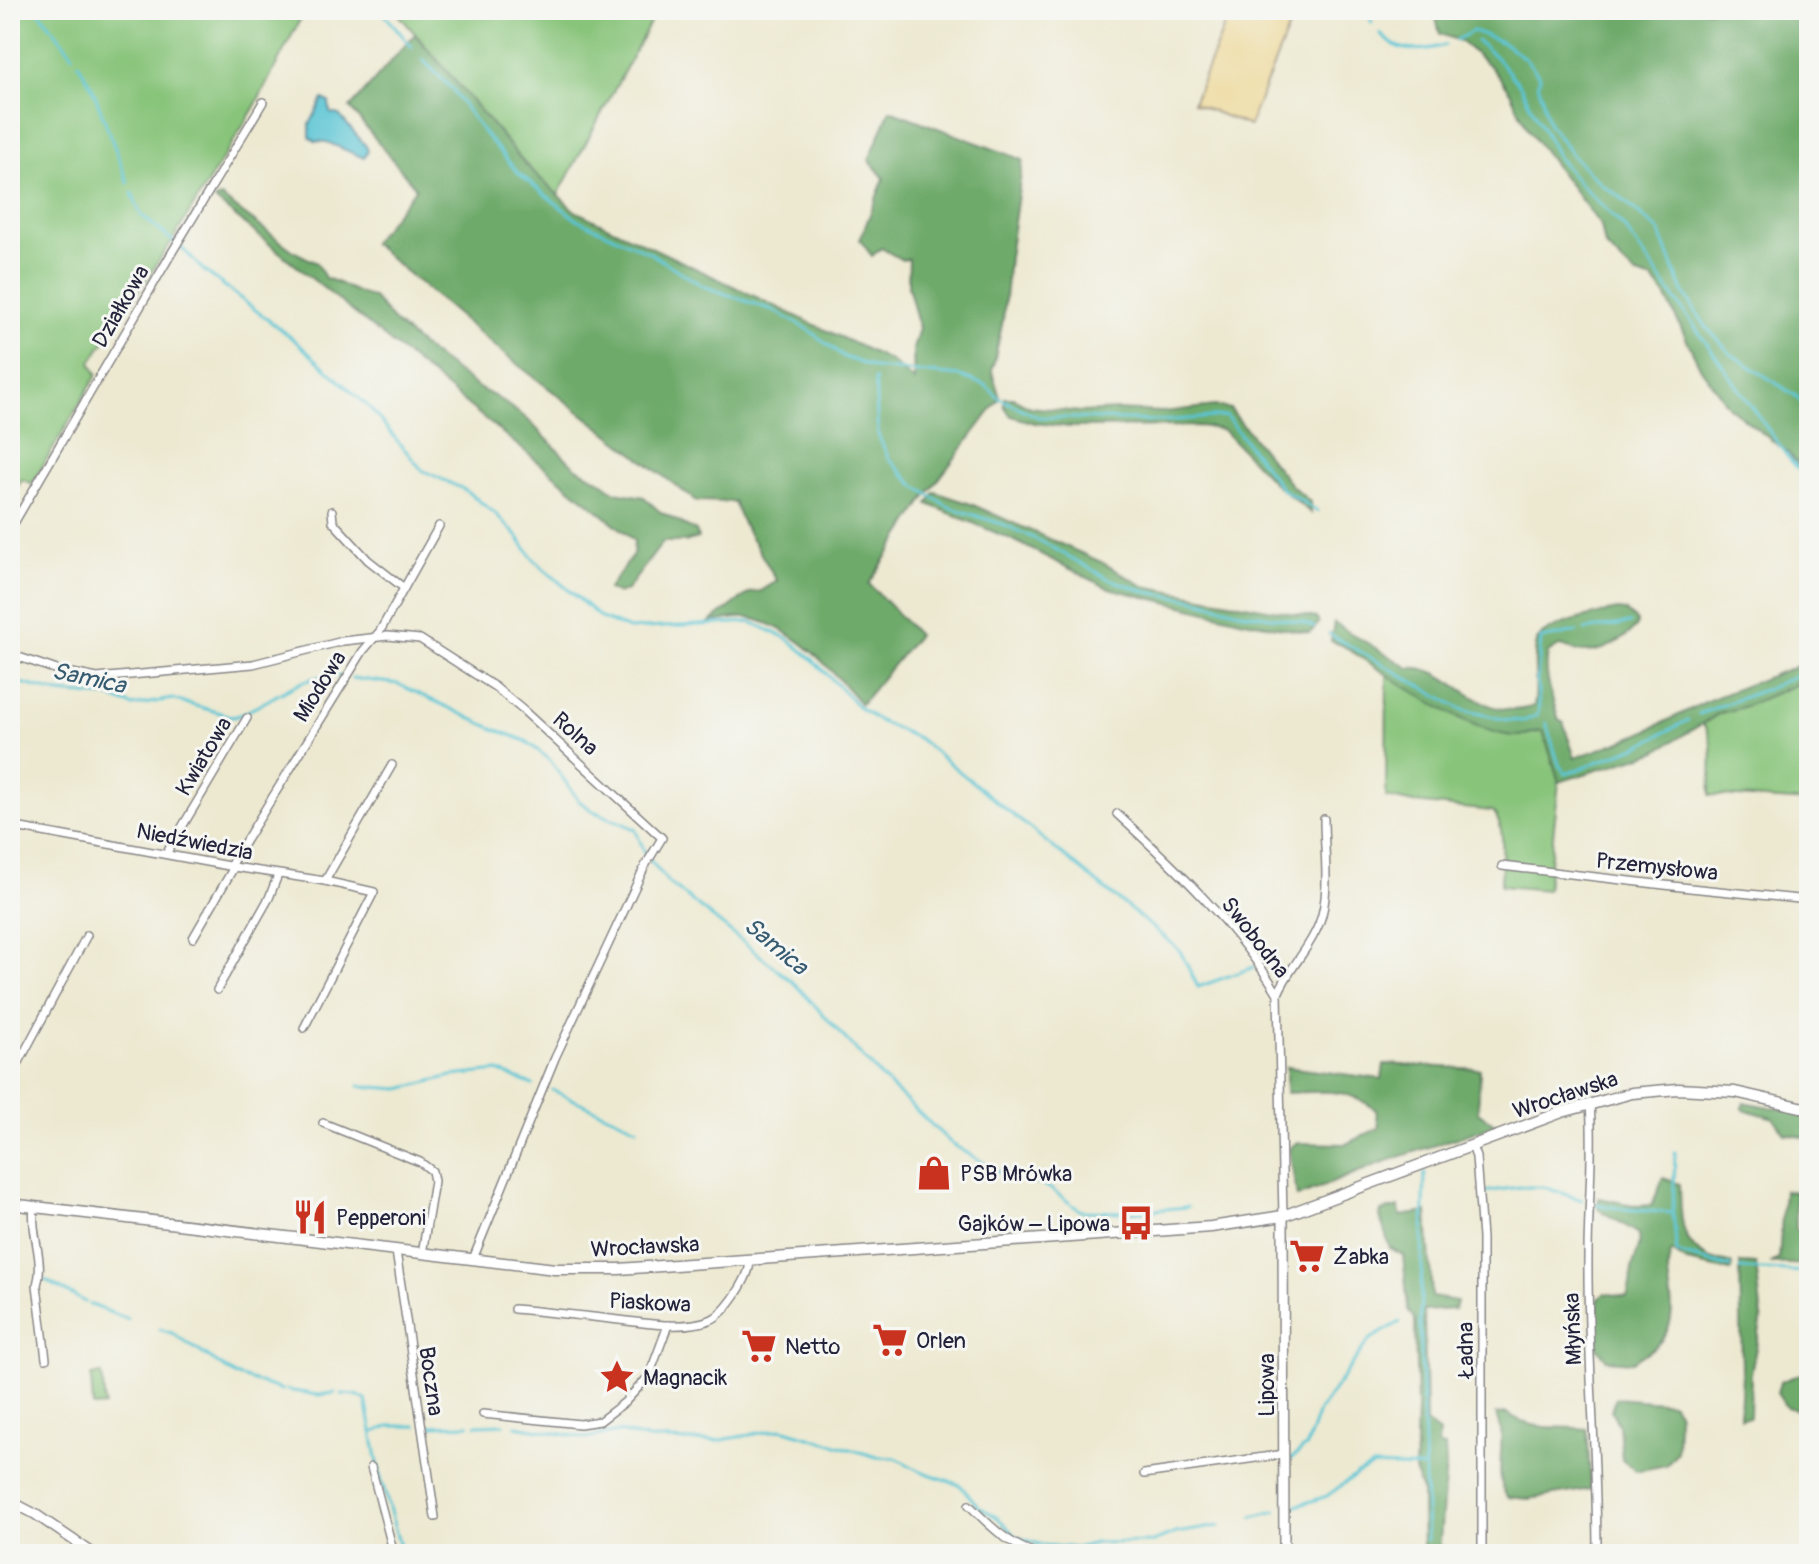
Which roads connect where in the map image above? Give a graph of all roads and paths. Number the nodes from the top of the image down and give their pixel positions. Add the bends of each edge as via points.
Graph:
1 (263, 102) dead end
2 (332, 511) dead end
3 (439, 526) dead end
4 (10, 530) edge
5 (404, 588) junction
6 (371, 638) junction
7 (10, 654) edge
8 (247, 718) dead end
9 (392, 765) dead end
10 (1117, 814) dead end
11 (1324, 819) dead end
12 (10, 826) edge
13 (166, 854) junction
14 (1502, 866) dead end
15 (232, 867) junction
16 (278, 875) junction
17 (325, 881) junction
18 (1809, 900) edge
19 (87, 935) dead end
20 (193, 938) dead end
21 (217, 990) dead end
22 (1278, 994) junction
23 (304, 1028) dead end
24 (10, 1079) edge
25 (1590, 1104) junction
26 (1809, 1109) edge
27 (323, 1123) dead end
28 (1472, 1146) junction
29 (10, 1204) edge
30 (34, 1207) junction
31 (1283, 1216) junction
32 (396, 1251) junction
33 (422, 1254) junction
34 (473, 1259) junction
35 (750, 1261) junction
36 (514, 1309) dead end
37 (668, 1325) junction
38 (46, 1359) dead end
39 (483, 1414) dead end
40 (1284, 1454) junction
41 (371, 1467) dead end
42 (1144, 1474) dead end
43 (10, 1501) edge
44 (969, 1505) dead end
45 (435, 1517) dead end
46 (94, 1554) edge
47 (394, 1554) edge
48 (1038, 1554) edge
49 (1284, 1554) edge
50 (1482, 1554) edge
51 (1597, 1554) edge

1 - 4 street, Działkowa
2 - 5 street via 333,522 368,560
3 - 5 street, Miodowa
5 - 6 street, Miodowa
6 - 7 street, Rolna via 253,664 97,678
6 - 15 street, Miodowa
6 - 34 street, Rolna via 420,639 495,687 662,838 555,1058
8 - 13 street, Kwiatowa
9 - 17 street
10 - 22 street, Swobodna via 1189,882
11 - 22 street via 1326,899 1319,925
12 - 13 street, Niedźwiedzia
13 - 15 street, Niedźwiedzia
14 - 18 street, Przemysłowa
15 - 16 street, Niedźwiedzia
15 - 20 street, Miodowa
16 - 17 street, Niedźwiedzia
16 - 21 street
17 - 23 street, Niedźwiedzia via 374,892
19 - 24 street
22 - 31 street, Swobodna
25 - 26 main road, Wrocławska via 1632,1093 1708,1090
25 - 28 main road, Wrocławska
25 - 51 street, Młyńska via 1588,1256
27 - 33 street via 432,1171
28 - 31 main road, Wrocławska
28 - 50 street, Ładna via 1482,1238
29 - 30 main road, Wrocławska
30 - 32 main road, Wrocławska
30 - 38 street
31 - 35 main road, Wrocławska via 1211,1227
31 - 40 street, Lipowa
32 - 33 main road, Wrocławska
32 - 45 street, Boczna
33 - 34 main road, Wrocławska
34 - 35 main road, Wrocławska via 582,1270
35 - 37 street, Piaskowa via 748,1275 714,1319
36 - 37 street, Piaskowa
37 - 39 street via 649,1376 600,1421 580,1424
40 - 42 street
40 - 49 street, Lipowa
41 - 47 street
43 - 46 street
44 - 48 street via 1012,1544

